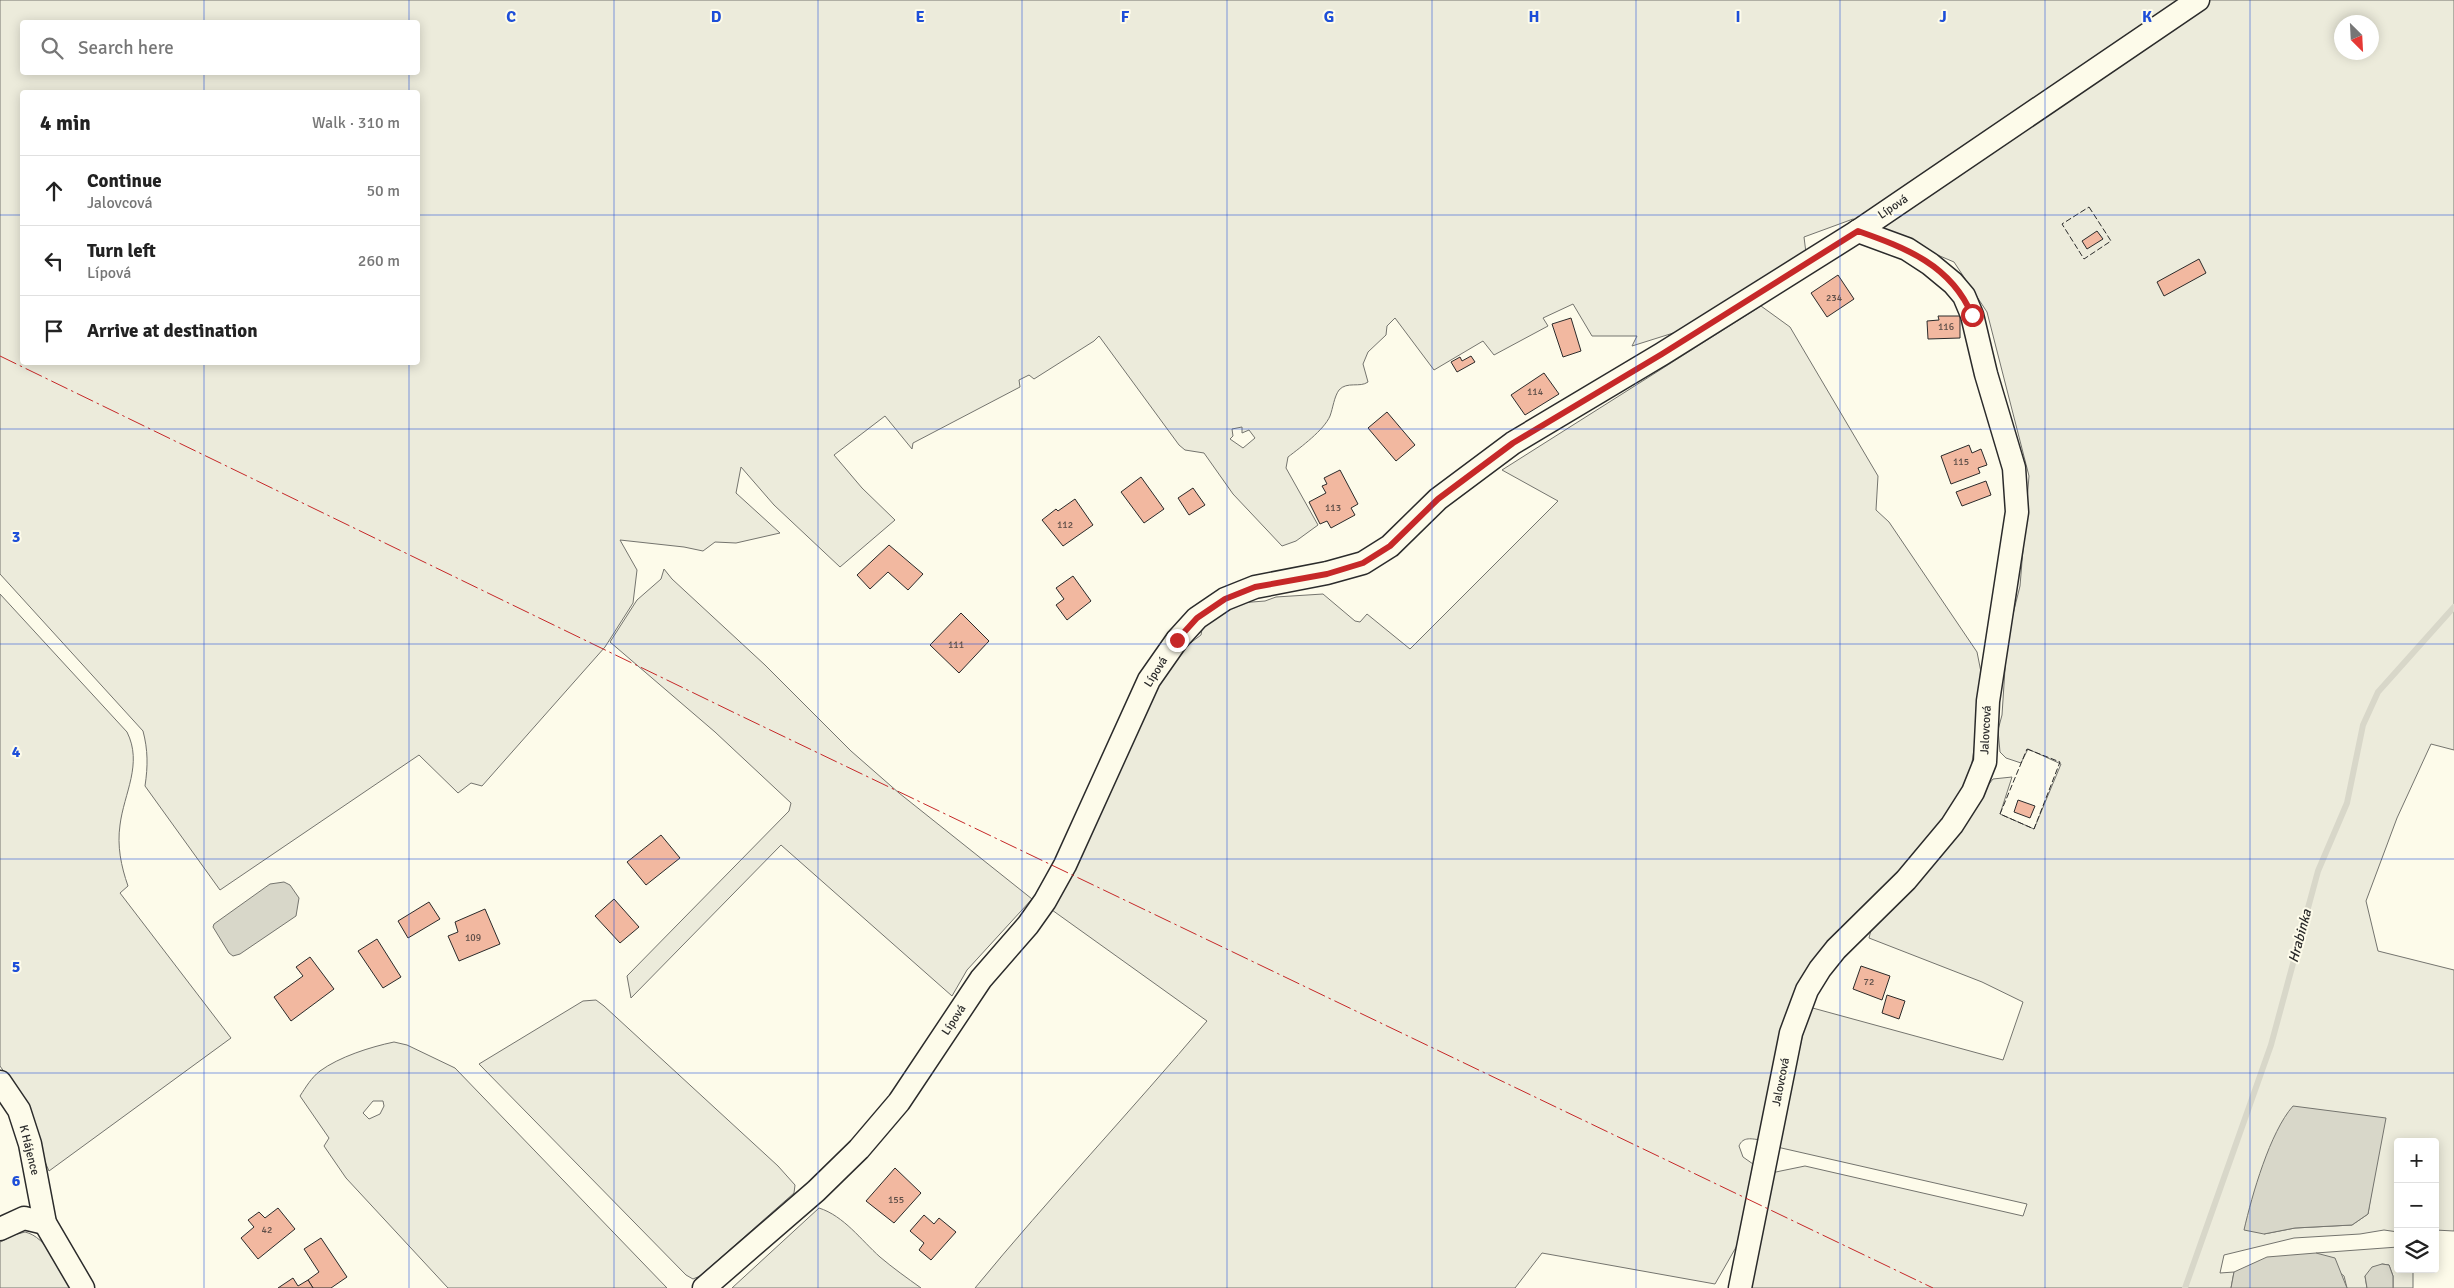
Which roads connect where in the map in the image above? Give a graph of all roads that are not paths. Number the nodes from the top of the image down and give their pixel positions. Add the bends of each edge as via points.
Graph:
1 (2198, 0) edge
2 (1858, 231) junction
3 (0, 1082) edge
4 (45, 1223) junction
5 (0, 1229) edge
6 (83, 1288) edge
7 (704, 1288) edge
8 (1740, 1288) edge

1 - 2 street, Lípová
2 - 7 street, Lípová via 1513,443 1438,499 1390,546 1363,563 1327,574 1255,587 1225,599 1197,618 1149,680 1065,865 1045,901 981,979 899,1102 859,1149
2 - 8 street, Jalovcová via 1908,249 1953,283 1964,296 2014,468 2017,512 1988,700 1985,762 1973,792 1952,825 1906,880 1836,949 1807,990 1791,1033
3 - 4 street, K Hájence via 19,1110 30,1144
4 - 5 street via 24,1218
4 - 6 street, K Hájence

